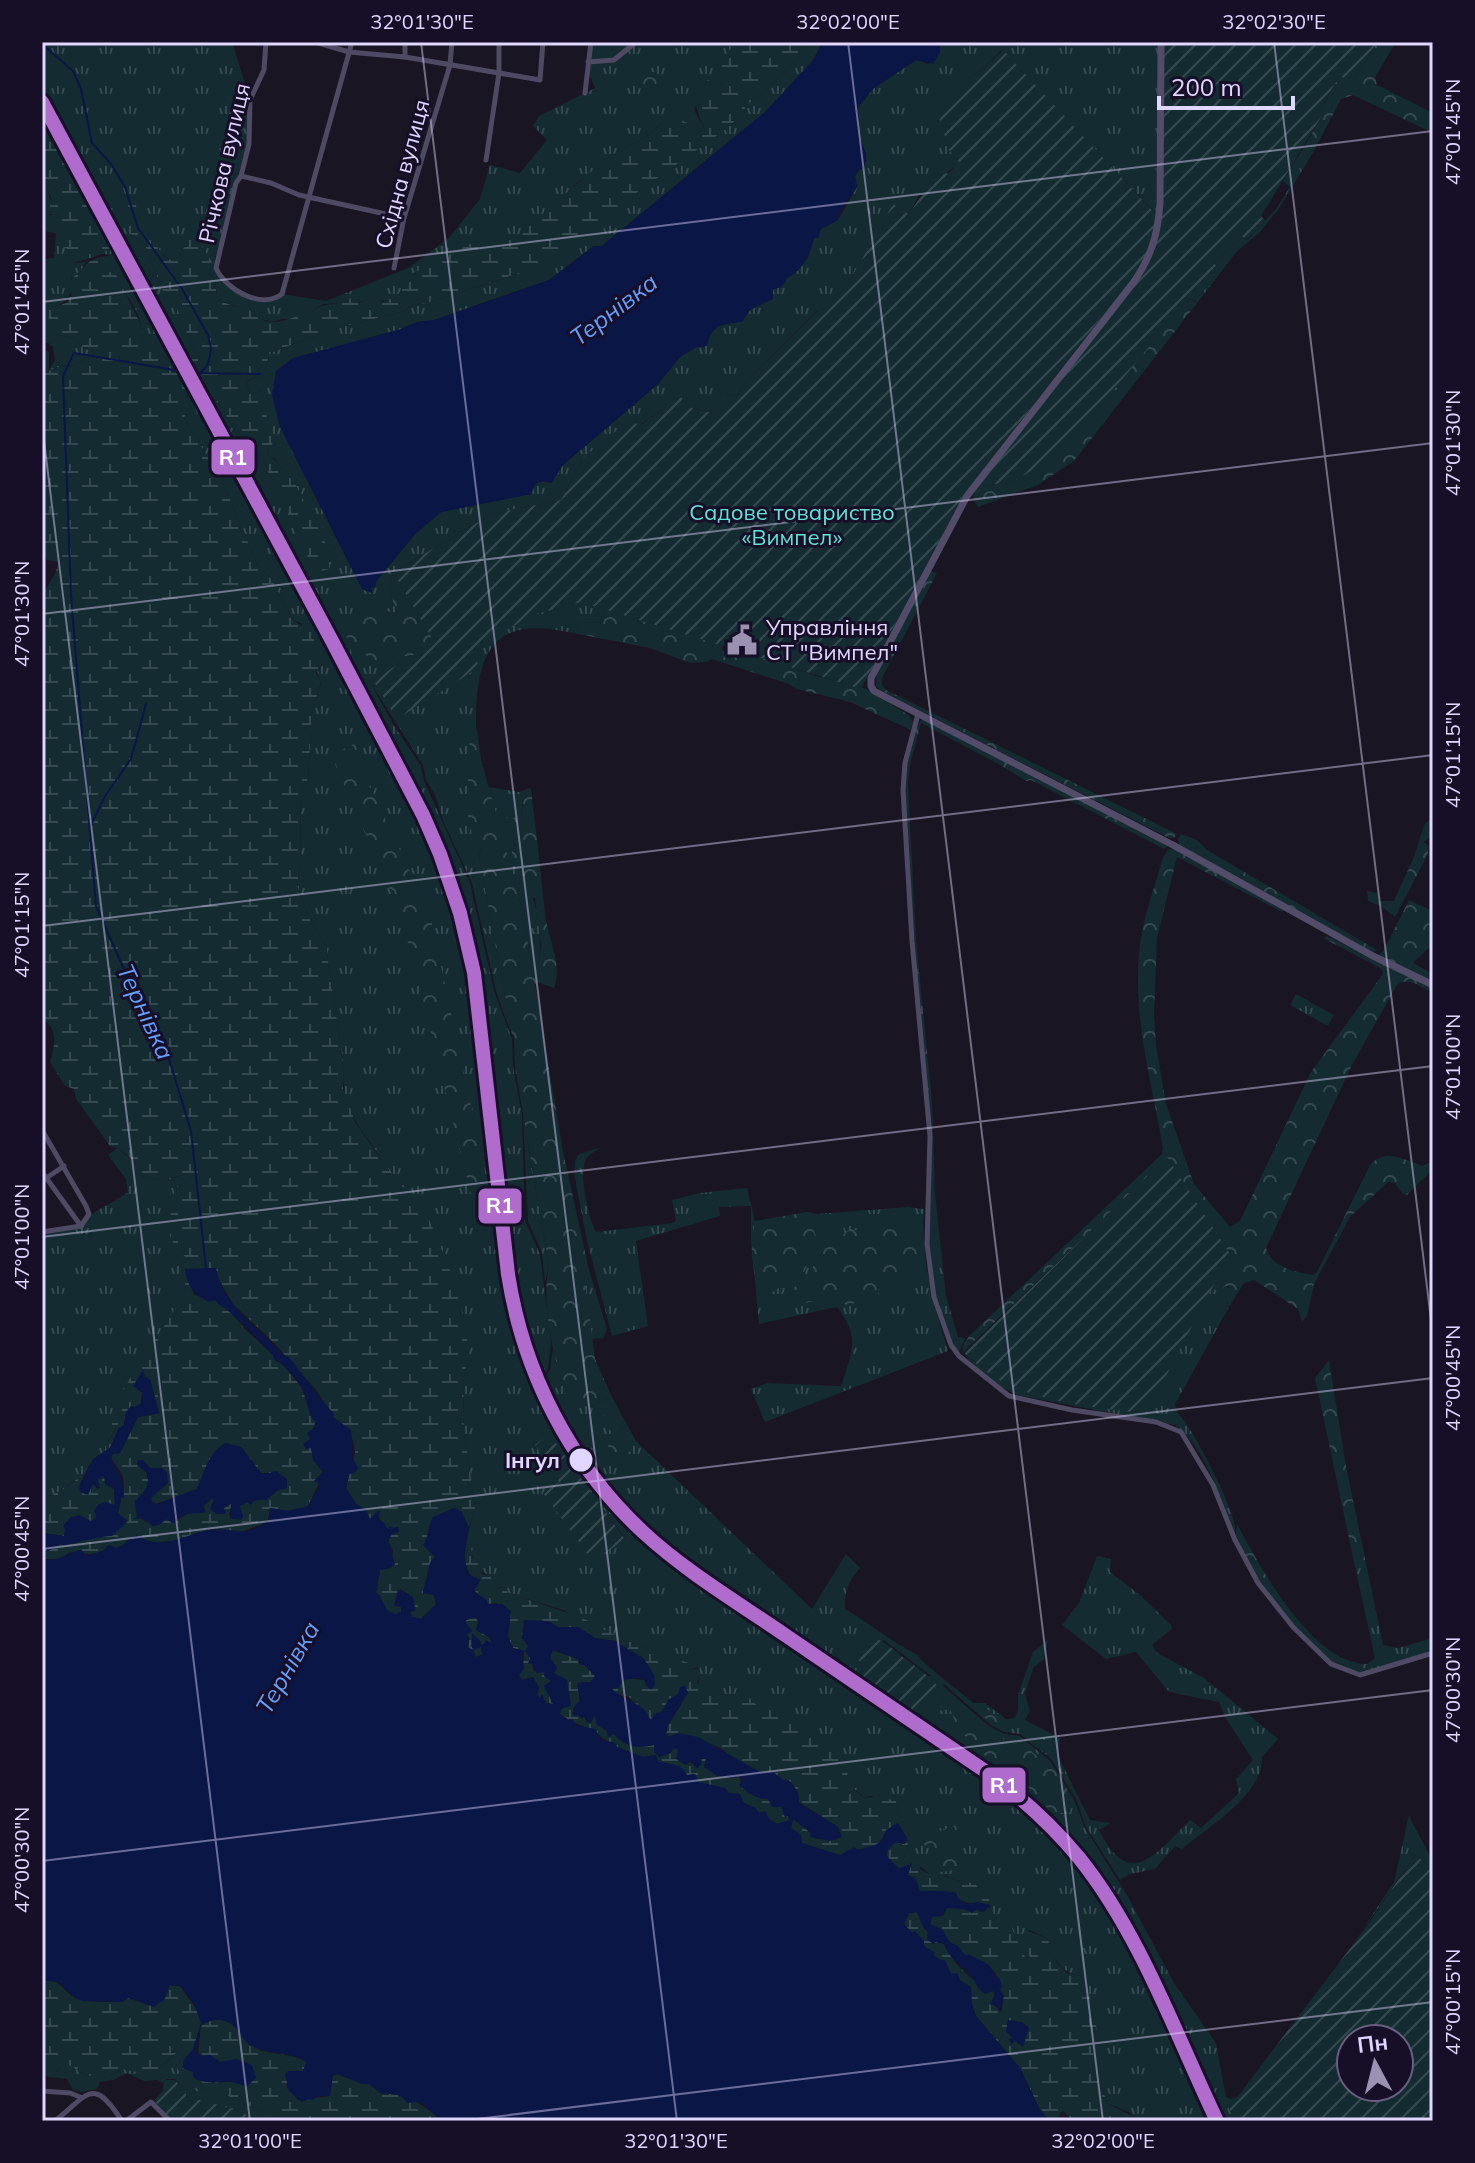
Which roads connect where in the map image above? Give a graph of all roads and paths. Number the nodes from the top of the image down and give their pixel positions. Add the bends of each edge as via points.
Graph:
1 (266, 42) edge
2 (315, 42) edge
3 (352, 42) edge
4 (405, 42) edge
5 (452, 42) edge
6 (499, 42) edge
7 (543, 42) edge
8 (591, 42) edge
9 (636, 42) edge
10 (1161, 42) edge
11 (349, 52) junction
12 (405, 57) junction
13 (588, 62) junction
14 (450, 65) junction
15 (499, 73) junction
16 (585, 93) dead end
17 (486, 160) dead end
18 (241, 176) junction
19 (308, 197) junction
20 (404, 218) junction
21 (394, 268) dead end
22 (918, 714) junction
23 (1433, 985) edge
24 (42, 1130) edge
25 (64, 1166) junction
26 (43, 1177) edge
27 (81, 1226) junction
28 (42, 1232) edge
29 (1433, 1653) edge
30 (42, 2091) edge
31 (80, 2097) junction
32 (55, 2121) edge
33 (124, 2121) edge
34 (170, 2121) edge

1 - 18 street, Річкова вулиця via 264,70 250,100 249,144
2 - 11 street
3 - 11 street
4 - 12 street
5 - 14 street, Східна вулиця
6 - 15 street
7 - 15 street via 540,80
8 - 13 street
9 - 13 street via 614,60
10 - 22 street via 1154,248 1133,283 967,496 871,678 874,691
11 - 12 street
11 - 19 street
12 - 14 street
13 - 16 street
14 - 15 street
14 - 20 street, Східна вулиця
15 - 17 street
18 - 19 street
18 - 19 street, Річкова вулиця via 216,268 231,289 264,299 282,294
19 - 20 street
20 - 21 street, Східна вулиця
22 - 23 street
22 - 29 street via 903,790 930,1136 927,1244 934,1297 951,1345 1009,1396 1168,1424 1181,1432 1213,1485 1258,1583 1331,1664 1360,1675
24 - 25 street
25 - 26 street
25 - 27 street via 89,1214
26 - 27 street
27 - 28 street
30 - 31 street
31 - 32 street
31 - 33 street via 99,2093
33 - 34 street via 151,2102

